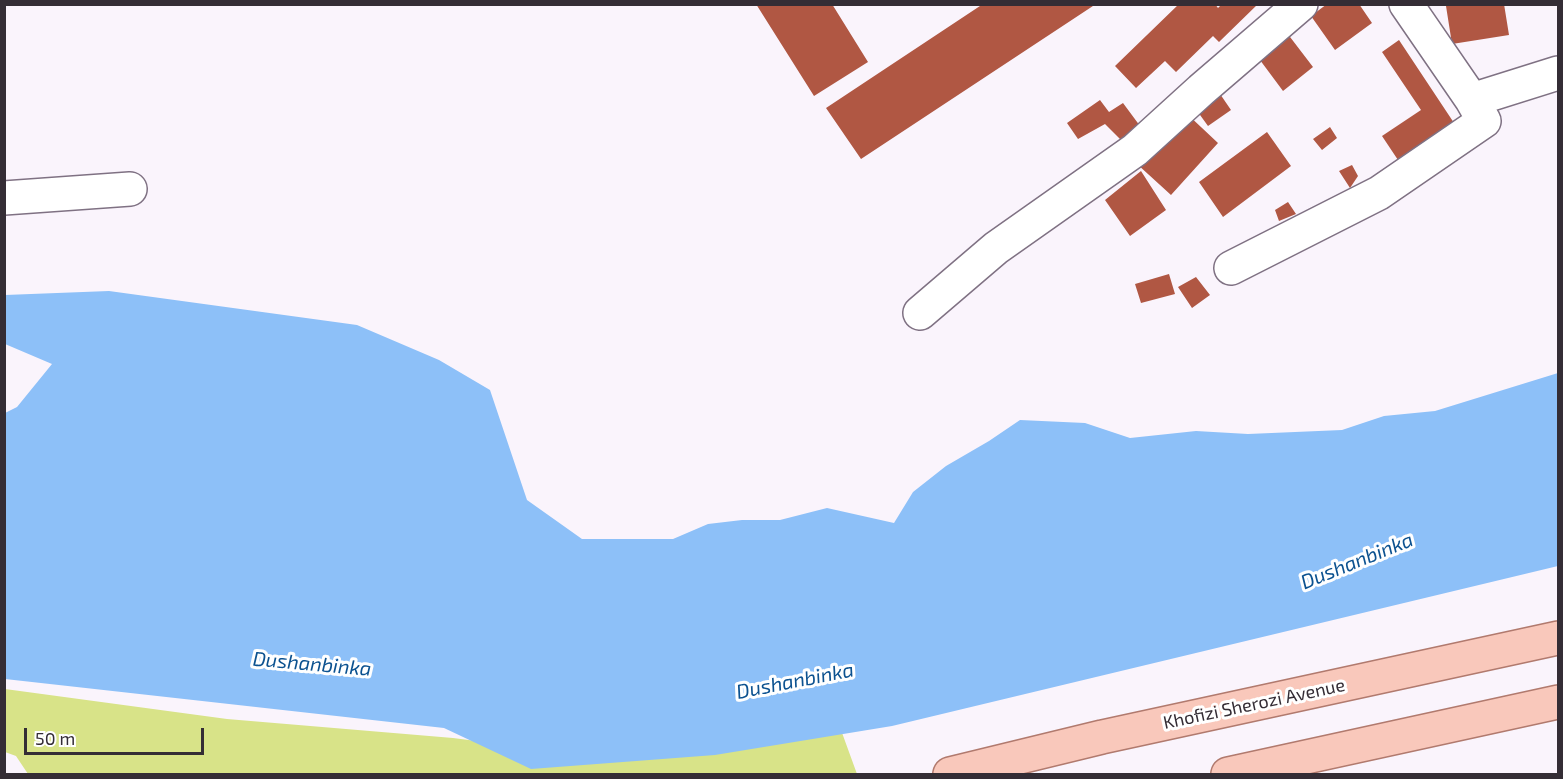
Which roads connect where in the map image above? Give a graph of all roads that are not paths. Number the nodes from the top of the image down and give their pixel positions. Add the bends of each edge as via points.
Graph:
1 (1301, 4) edge
2 (1406, 4) edge
3 (1558, 73) edge
4 (1472, 100) junction
5 (130, 189) dead end
6 (4, 198) edge
7 (1231, 268) dead end
8 (920, 313) dead end
9 (1558, 638) edge
10 (1558, 702) edge
11 (950, 774) edge
12 (1228, 774) edge

1 - 8 lane via 1135,150 996,248
2 - 4 lane
3 - 4 lane
4 - 7 lane via 1484,121 1475,128 1379,193
5 - 6 lane
9 - 11 main road, Khofizi Sherozi Avenue
10 - 12 main road

